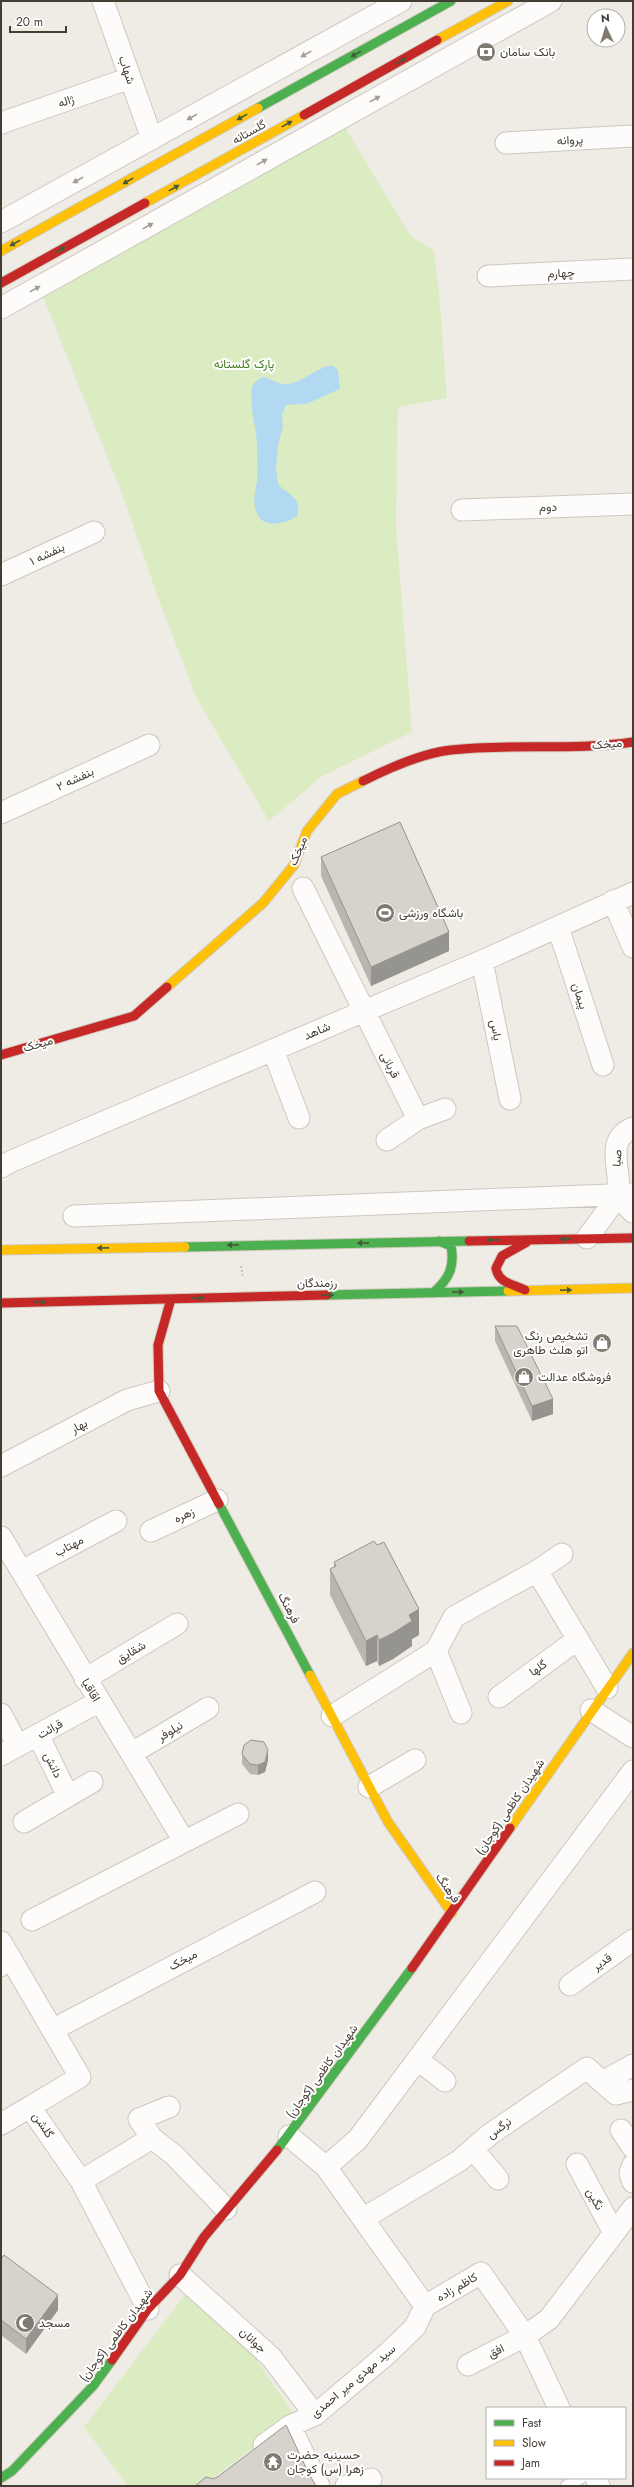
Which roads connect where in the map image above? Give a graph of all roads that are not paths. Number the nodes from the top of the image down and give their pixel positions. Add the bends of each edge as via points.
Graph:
1 (103, 1) edge
2 (401, 1) edge
3 (451, 1) edge
4 (508, 1) edge
5 (551, 1) edge
6 (130, 78) junction
7 (1, 123) edge
8 (633, 136) edge
9 (152, 139) junction
10 (506, 143) dead end
11 (1, 222) edge
12 (1, 251) edge
13 (633, 269) edge
14 (488, 276) dead end
15 (1, 283) edge
16 (1, 308) edge
17 (633, 504) edge
18 (462, 510) dead end
19 (94, 532) dead end
20 (1, 576) edge
21 (633, 742) edge
22 (149, 745) dead end
23 (1, 813) edge
24 (303, 888) dead end
25 (633, 892) edge
26 (613, 901) junction
27 (558, 927) junction
28 (633, 947) edge
29 (482, 961) junction
30 (363, 1012) junction
31 (273, 1050) junction
32 (1, 1055) edge
33 (603, 1065) dead end
34 (510, 1099) dead end
35 (445, 1109) dead end
36 (299, 1118) dead end
37 (418, 1119) junction
38 (633, 1128) edge
39 (387, 1140) dead end
40 (1, 1168) edge
41 (625, 1194) edge
42 (633, 1212) edge
43 (74, 1216) dead end
44 (587, 1238) junction
45 (633, 1238) edge
46 (532, 1240) junction
47 (439, 1242) junction
48 (1, 1250) edge
49 (633, 1288) edge
50 (527, 1291) junction
51 (433, 1293) junction
52 (171, 1299) junction
53 (1, 1302) edge
54 (159, 1391) junction
55 (1, 1466) edge
56 (217, 1500) junction
57 (116, 1521) dead end
58 (151, 1531) dead end
59 (1, 1537) edge
60 (562, 1554) dead end
61 (22, 1571) junction
62 (537, 1571) junction
63 (177, 1624) dead end
64 (578, 1639) junction
65 (436, 1651) junction
66 (633, 1653) edge
67 (84, 1679) junction
68 (607, 1688) junction
69 (499, 1697) dead end
70 (98, 1702) junction
71 (208, 1708) dead end
72 (591, 1710) junction
73 (461, 1713) dead end
74 (1, 1714) edge
75 (332, 1716) junction
76 (38, 1735) junction
77 (633, 1737) edge
78 (10, 1751) edge
79 (132, 1753) junction
80 (415, 1760) dead end
81 (633, 1771) edge
82 (92, 1782) dead end
83 (369, 1787) junction
84 (68, 1796) junction
85 (238, 1814) dead end
86 (24, 1822) dead end
87 (184, 1841) junction
88 (315, 1892) dead end
89 (452, 1913) junction
90 (32, 1920) dead end
91 (633, 1940) edge
92 (1, 1942) edge
93 (7, 1968) edge
94 (570, 1985) dead end
95 (52, 2030) junction
96 (418, 2060) junction
97 (633, 2065) edge
98 (445, 2081) dead end
99 (602, 2082) junction
100 (633, 2090) edge
101 (30, 2106) junction
102 (169, 2107) dead end
103 (1, 2124) edge
104 (621, 2130) dead end
105 (289, 2136) junction
106 (152, 2138) junction
107 (633, 2148) edge
108 (473, 2149) junction
109 (576, 2164) dead end
110 (633, 2165) edge
111 (326, 2167) junction
112 (498, 2179) dead end
113 (81, 2181) junction
114 (633, 2182) edge
115 (633, 2208) edge
116 (226, 2209) junction
117 (364, 2218) junction
118 (614, 2233) junction
119 (180, 2275) junction
120 (425, 2306) junction
121 (148, 2309) junction
122 (525, 2336) junction
123 (468, 2365) dead end
124 (559, 2407) edge
125 (315, 2415) junction
126 (290, 2426) junction
127 (252, 2455) edge
128 (1, 2478) edge
129 (371, 2479) dead end
130 (579, 2479) edge
131 (319, 2486) edge
132 (346, 2486) edge
133 (566, 2486) edge

1 - 6 street, شهاب
2 -> 9 street
3 -> 12 main road, گلستانه
15 -> 4 main road, گلستانه
16 -> 5 street
6 - 7 street, ژاله
6 - 9 street, شهاب
8 - 10 street, پروانه
9 -> 11 street
13 - 14 street, چهارم
17 - 18 street, دوم
19 - 20 street, بنفشه ۱
21 - 32 main road, میخک via 605,746 450,750 386,769 337,794 307,831 294,865 263,903 134,1016
22 - 23 street, بنفشه ۲
24 - 30 street, قربانی
25 - 26 street, شاهد
26 - 27 street, شاهد
26 - 28 street
27 - 29 street, شاهد
27 - 33 street, پیمان
29 - 30 street, شاهد
29 - 34 street, یاس
30 - 31 street, شاهد
30 - 37 street, قربانی
31 - 36 street
31 - 40 street, شاهد via 12,1161
35 - 37 street
37 - 39 street
38 - 41 street, صبا via 627,1131 616,1148
41 - 42 street
41 - 43 street
41 - 44 street
44 - 45 main road
44 -> 46 main road
46 -> 47 main road
46 - 50 main road via 508,1250 497,1264 497,1273 503,1280
47 -> 48 main road
47 - 51 main road via 451,1246 453,1269 445,1283
50 -> 49 main road, رزمندگان
51 -> 50 main road, رزمندگان
52 -> 51 main road, رزمندگان
53 -> 52 main road, رزمندگان
52 - 54 main road, فرهنگ via 158,1345
54 - 55 street, بهار via 127,1400
54 - 56 main road, فرهنگ
56 - 58 street, زهره
56 - 75 main road, فرهنگ
57 - 61 street, مهتاب
59 - 61 street, اقاقیا
60 - 62 street
61 - 67 street, اقاقیا
62 - 64 street
62 - 65 street via 454,1617
63 - 67 street, شقایق
64 - 68 street
64 - 69 street, گلها
65 - 73 street
65 - 75 street
66 - 68 main road, شهیدان کاظمی (کوجان)
67 - 70 street, اقاقیا
68 - 72 main road, شهیدان کاظمی (کوجان)
70 - 76 street, قرائت
70 - 79 street, اقاقیا
71 - 79 street, نیلوفر
72 - 77 street
72 - 89 main road, شهیدان کاظمی (کوجان)
74 - 78 street
75 - 83 main road, فرهنگ
76 - 78 street, قرائت
76 - 84 street, دانش
79 - 87 street, اقاقیا
80 - 83 street
81 - 96 street
82 - 84 street
83 - 89 main road, فرهنگ via 388,1822
84 - 86 street
85 - 87 street
87 - 90 street
88 - 95 street, میخک
89 - 105 main road, شهیدان کاظمی (کوجان)
91 - 94 street, قدیر
92 - 93 street, گلشن
93 - 95 street, گلشن
95 - 101 street, گلشن via 80,2077
96 - 98 street
96 - 111 street via 358,2138
97 - 99 street
99 - 100 street via 616,2094
99 - 108 street, نرگس via 587,2068 489,2135
101 - 103 street
101 - 113 street, گلشن
102 - 106 street via 139,2119
104 - 107 street
105 - 111 street, کاظم زاده
105 - 116 main road, شهیدان کاظمی (کوجان)
106 - 113 street
106 - 116 street via 174,2154
108 - 112 street
108 - 117 street, نرگس via 460,2161
109 - 118 street, نگین
110 - 114 street via 630,2173
111 - 117 street, کاظم زاده
113 - 121 street, گلشن
115 - 118 street, افق
116 - 119 main road, شهیدان کاظمی (کوجان) via 204,2237
117 - 120 street, کاظم زاده
118 - 122 street, افق via 549,2319
119 - 121 main road, شهیدان کاظمی (کوجان)
119 - 125 street, جوانان via 271,2357
120 - 122 street, کاظم زاده via 481,2273
120 - 125 street, سید مهدی میر احمدی via 416,2327
121 - 128 main road, شهیدان کاظمی (کوجان) via 93,2386 12,2471
122 - 123 street, افق
122 - 124 street, کاظم زاده
125 - 126 street, سید مهدی میر احمدی
126 - 127 street, سید مهدی میر احمدی
126 - 131 street
129 - 132 street
130 - 133 lane

